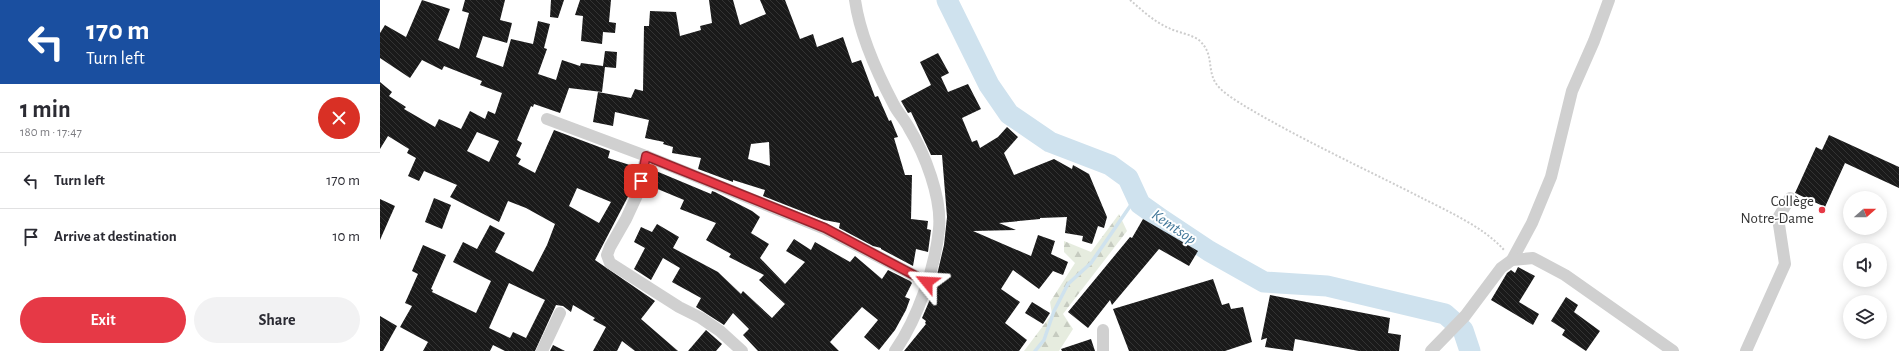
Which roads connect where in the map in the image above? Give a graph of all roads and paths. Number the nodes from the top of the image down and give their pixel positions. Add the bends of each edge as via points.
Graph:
1 (855, 0) edge
2 (1130, 0) edge
3 (1609, 0) edge
4 (547, 119) dead end
5 (646, 156) junction
6 (1790, 198) dead end
7 (1512, 260) junction
8 (927, 282) junction
9 (560, 313) dead end
10 (1103, 330) dead end
11 (737, 349) edge
12 (542, 351) edge
13 (895, 351) edge
14 (1103, 351) edge
15 (1431, 351) edge
16 (1673, 351) edge
17 (1746, 351) edge

1 - 8 street via 879,76 895,107 910,128 925,160 936,197 939,228
2 - 7 path via 1156,21 1198,39 1210,57 1216,82 1222,90 1242,104 1310,144 1464,220 1498,244
3 - 7 street via 1572,91 1551,177 1532,223
4 - 5 street
5 - 8 street via 825,228
5 - 11 street via 639,191 607,255 610,264 701,318 720,331
6 - 17 street via 1778,218 1785,264
7 - 15 street via 1501,268 1465,316
7 - 16 street via 1533,258 1565,275
8 - 13 street via 911,324
9 - 12 street
10 - 14 street

